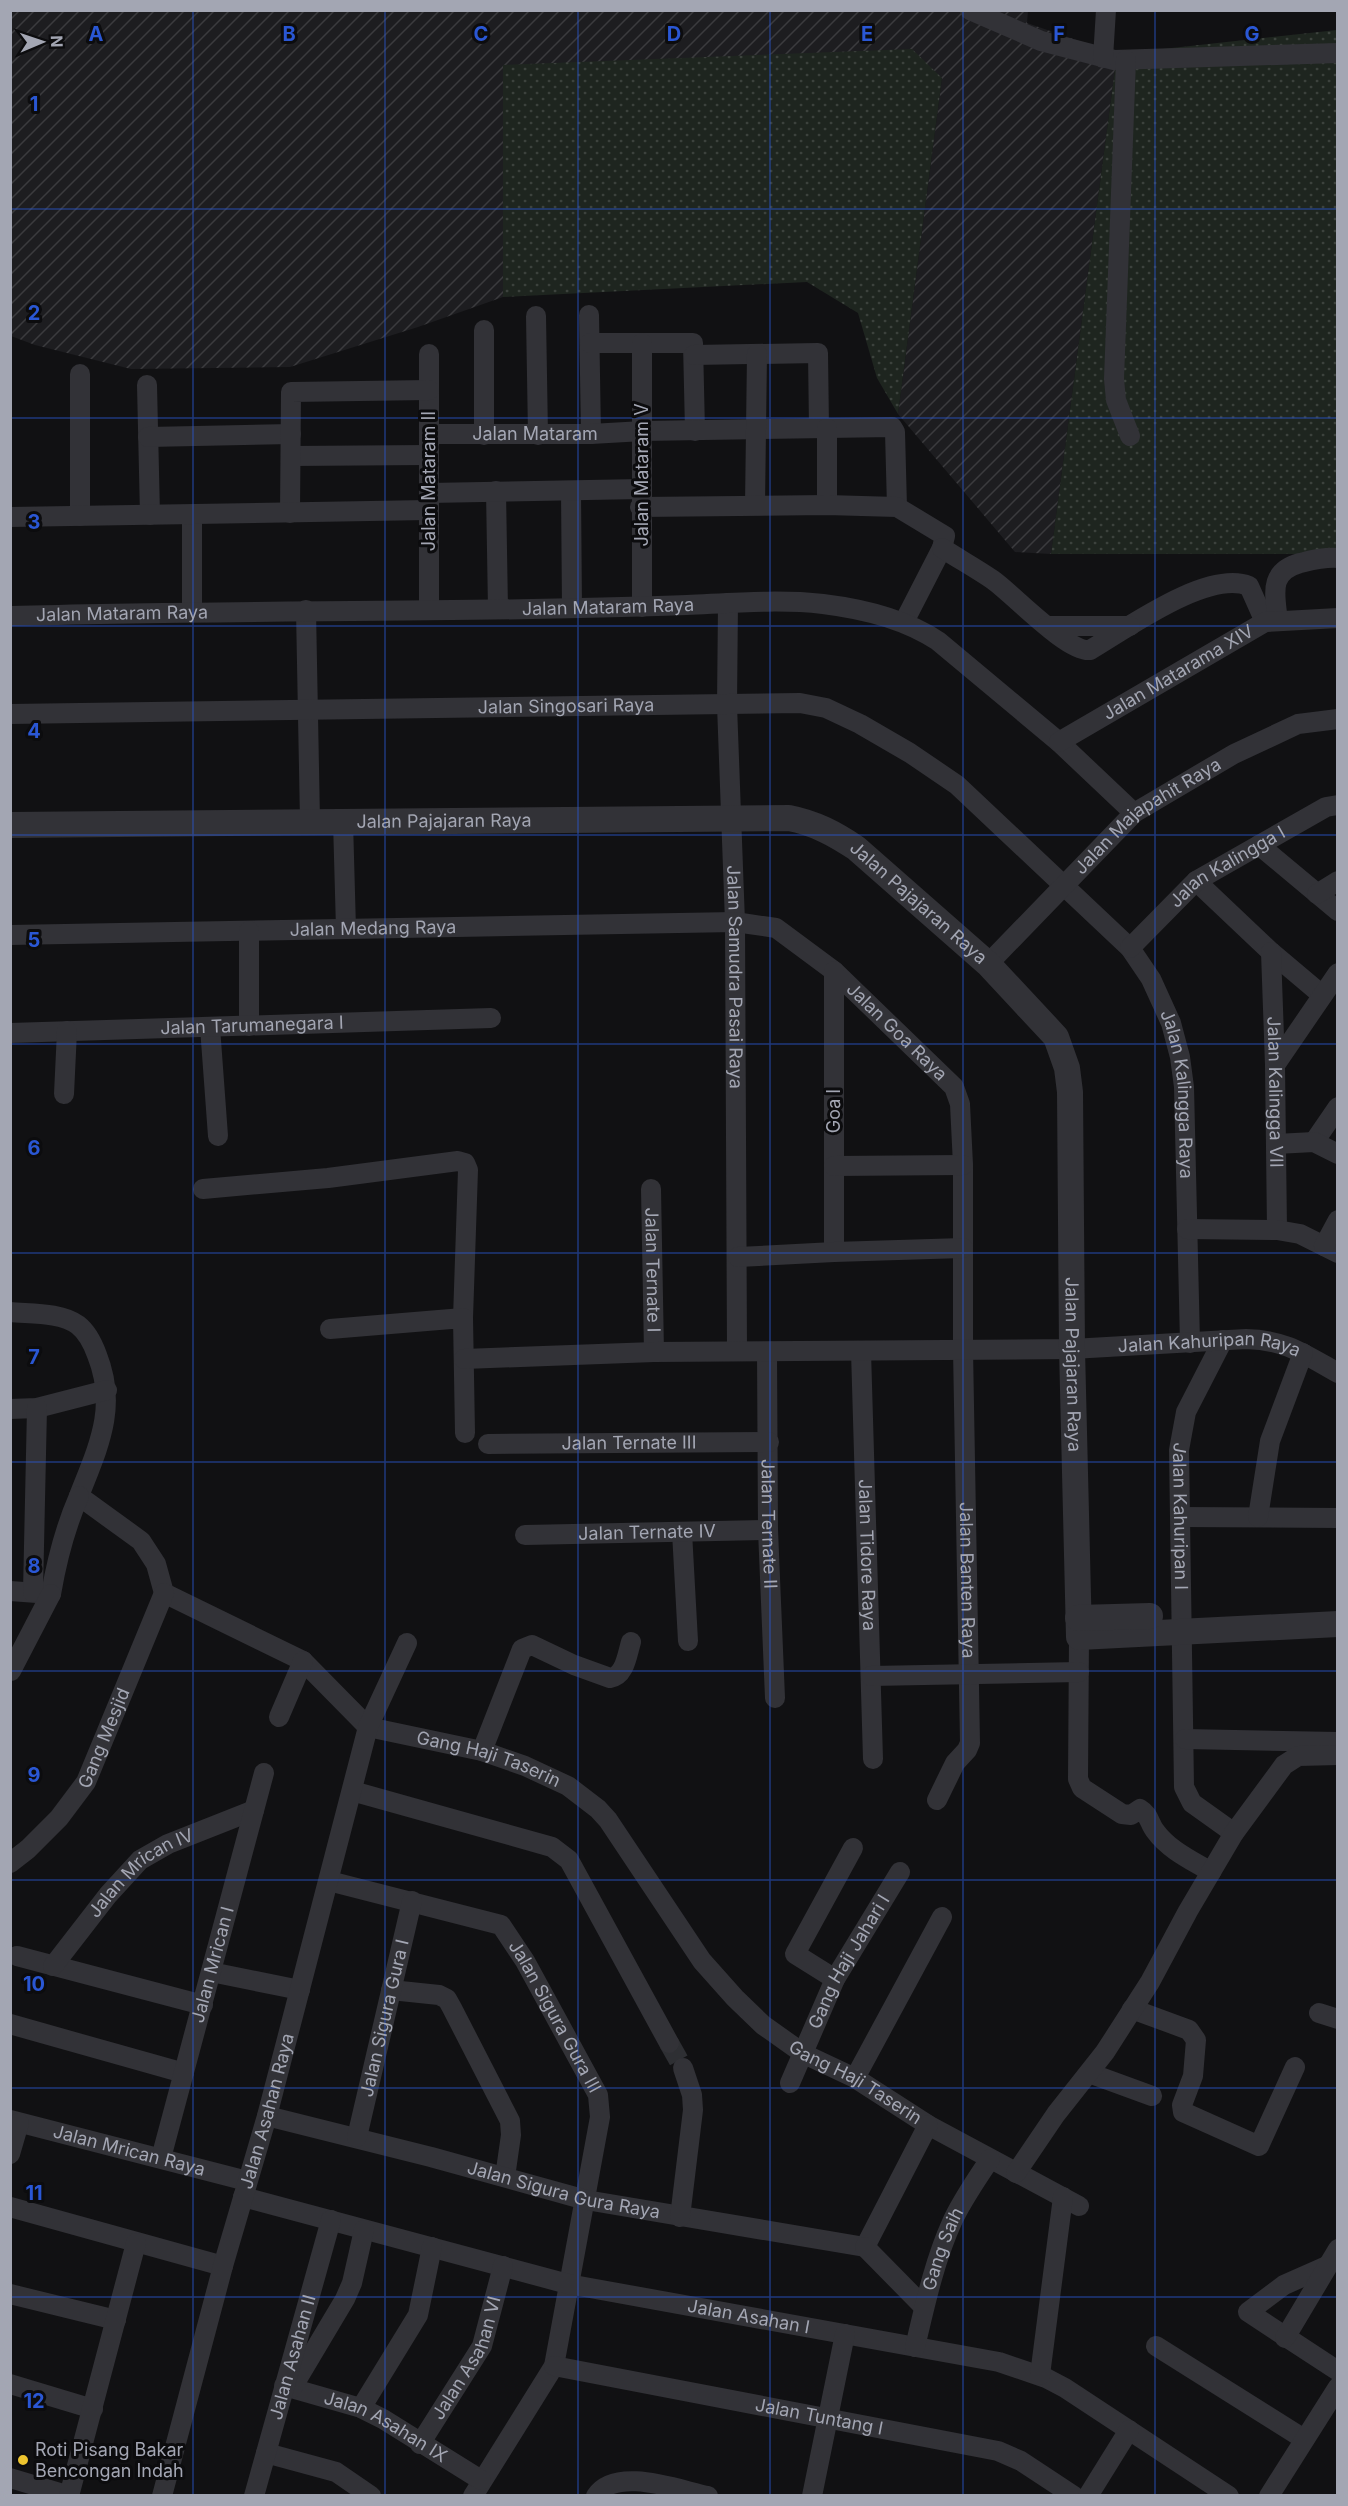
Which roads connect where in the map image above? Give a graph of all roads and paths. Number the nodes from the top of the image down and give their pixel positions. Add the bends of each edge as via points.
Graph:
1 (970, 10) edge
2 (1106, 10) edge
3 (1338, 53) edge
4 (1103, 58) junction
5 (1126, 60) junction
6 (588, 315) dead end
7 (536, 316) dead end
8 (484, 330) dead end
9 (590, 343) junction
10 (642, 343) junction
11 (429, 354) dead end
12 (757, 354) junction
13 (694, 356) junction
14 (80, 374) dead end
15 (147, 386) dead end
16 (429, 390) junction
17 (823, 428) junction
18 (758, 429) junction
19 (643, 430) junction
20 (695, 431) junction
21 (291, 434) junction
22 (429, 434) junction
23 (591, 434) junction
24 (484, 435) junction
25 (538, 435) junction
26 (1130, 436) dead end
27 (148, 437) junction
28 (428, 455) junction
29 (291, 456) junction
30 (496, 491) junction
31 (571, 491) junction
32 (641, 498) junction
33 (429, 501) junction
34 (755, 505) junction
35 (827, 505) junction
36 (897, 507) junction
37 (290, 513) junction
38 (192, 514) junction
39 (150, 515) junction
40 (80, 516) junction
41 (10, 517) edge
42 (942, 548) junction
43 (1338, 558) edge
44 (728, 603) junction
45 (642, 607) junction
46 (572, 608) junction
47 (429, 609) junction
48 (498, 609) junction
49 (306, 610) junction
50 (192, 611) junction
51 (10, 616) edge
52 (1338, 618) edge
53 (904, 622) junction
54 (1271, 622) junction
55 (727, 705) junction
56 (309, 708) junction
57 (10, 714) edge
58 (1338, 720) edge
59 (1059, 742) junction
60 (1338, 805) edge
61 (1134, 813) junction
62 (732, 818) junction
63 (310, 821) junction
64 (343, 821) junction
65 (10, 825) edge
66 (1259, 845) junction
67 (1196, 881) junction
68 (1338, 881) edge
69 (1062, 885) junction
70 (1317, 894) junction
71 (1338, 912) edge
72 (735, 922) junction
73 (346, 929) junction
74 (249, 931) junction
75 (10, 935) edge
76 (1130, 948) junction
77 (1271, 952) junction
78 (988, 964) junction
79 (834, 971) junction
80 (1338, 973) edge
81 (1322, 995) junction
82 (491, 1018) dead end
83 (249, 1026) junction
84 (210, 1027) junction
85 (66, 1031) junction
86 (10, 1033) edge
87 (1275, 1065) junction
88 (64, 1094) dead end
89 (1338, 1107) edge
90 (218, 1136) dead end
91 (1314, 1142) junction
92 (1276, 1144) junction
93 (1338, 1154) edge
94 (963, 1165) junction
95 (834, 1166) junction
96 (203, 1189) dead end
97 (651, 1189) dead end
98 (1338, 1220) edge
99 (1187, 1229) junction
100 (1277, 1230) junction
101 (963, 1248) junction
102 (1331, 1250) edge
103 (834, 1252) junction
104 (738, 1257) junction
105 (10, 1312) edge
106 (463, 1318) junction
107 (330, 1329) dead end
108 (1223, 1340) junction
109 (1190, 1343) junction
110 (963, 1349) junction
111 (1072, 1349) junction
112 (861, 1350) junction
113 (737, 1351) junction
114 (654, 1352) junction
115 (767, 1352) junction
116 (1303, 1353) junction
117 (464, 1359) junction
118 (1338, 1373) edge
119 (107, 1390) junction
120 (10, 1408) edge
121 (37, 1408) junction
122 (465, 1432) dead end
123 (769, 1442) junction
124 (488, 1444) dead end
125 (79, 1496) junction
126 (1180, 1517) junction
127 (1258, 1517) junction
128 (1338, 1518) edge
129 (768, 1530) junction
130 (682, 1532) junction
131 (525, 1535) dead end
132 (10, 1591) edge
133 (42, 1593) junction
134 (164, 1593) junction
135 (1338, 1612) edge
136 (1181, 1623) junction
137 (1338, 1624) edge
138 (1079, 1627) junction
139 (688, 1641) dead end
140 (631, 1642) dead end
141 (407, 1643) dead end
142 (303, 1661) junction
143 (11, 1671) edge
144 (1079, 1672) junction
145 (969, 1674) junction
146 (870, 1676) junction
147 (775, 1698) dead end
148 (279, 1717) dead end
149 (368, 1727) junction
150 (1185, 1739) junction
151 (1338, 1742) edge
152 (482, 1751) junction
153 (1338, 1755) edge
154 (873, 1759) dead end
155 (264, 1773) dead end
156 (352, 1791) junction
157 (937, 1800) dead end
158 (254, 1810) junction
159 (1234, 1833) junction
160 (853, 1848) dead end
161 (10, 1863) edge
162 (900, 1872) dead end
163 (1211, 1872) junction
164 (329, 1881) junction
165 (412, 1901) junction
166 (942, 1917) dead end
167 (17, 1956) dead end
168 (53, 1966) junction
169 (211, 1972) junction
170 (835, 1979) junction
171 (300, 1990) junction
172 (391, 1990) junction
173 (202, 2005) junction
174 (1132, 2009) junction
175 (10, 2024) edge
176 (669, 2043) tunnel mouth
177 (804, 2054) junction
178 (1295, 2067) dead end
179 (683, 2068) tunnel mouth
180 (184, 2073) junction
181 (1089, 2073) junction
182 (855, 2078) junction
183 (790, 2083) dead end
184 (1152, 2096) dead end
185 (267, 2116) junction
186 (15, 2121) edge
187 (928, 2126) junction
188 (357, 2137) junction
189 (10, 2154) edge
190 (161, 2158) junction
191 (990, 2158) junction
192 (1016, 2173) junction
193 (505, 2177) junction
194 (245, 2189) junction
195 (586, 2200) junction
196 (10, 2207) edge
197 (680, 2217) junction
198 (331, 2220) junction
199 (364, 2230) junction
200 (136, 2243) junction
201 (432, 2247) junction
202 (865, 2247) junction
203 (1338, 2249) edge
204 (223, 2266) junction
205 (503, 2266) junction
206 (1327, 2266) junction
207 (568, 2284) junction
208 (10, 2294) edge
209 (924, 2307) junction
210 (306, 2309) junction
211 (333, 2319) junction
212 (116, 2320) junction
213 (845, 2334) junction
214 (1285, 2338) junction
215 (1156, 2346) dead end
216 (915, 2347) junction
217 (554, 2366) junction
218 (1338, 2371) edge
219 (1040, 2375) junction
220 (10, 2384) edge
221 (1338, 2386) edge
222 (288, 2387) junction
223 (93, 2409) junction
224 (361, 2409) junction
225 (828, 2418) junction
226 (1129, 2430) junction
227 (1304, 2439) junction
228 (420, 2444) junction
229 (266, 2453) junction
230 (10, 2478) edge
231 (477, 2488) edge
232 (69, 2495) edge
233 (162, 2496) edge
234 (254, 2496) edge
235 (371, 2496) edge
236 (596, 2496) edge
237 (708, 2496) edge
238 (812, 2496) edge
239 (1074, 2496) edge
240 (1088, 2496) edge
241 (1229, 2496) edge
242 (1269, 2496) edge

1 - 4 street via 1041,41
2 - 4 street
3 - 5 street
4 - 5 street
5 - 26 street via 1114,379 1116,400
6 - 9 street
7 - 25 street
8 - 24 street
9 - 10 street
9 - 23 street
10 - 13 street via 693,343
10 - 19 street, Jalan Mataram V
11 - 16 street, Jalan Mataram II
12 - 13 street
12 - 17 street via 818,353
12 - 18 street
13 - 20 street
14 - 40 street
15 - 27 street
16 - 21 street via 291,392
16 - 22 street, Jalan Mataram II
17 - 18 street, Jalan Mataram
17 - 35 street
17 - 36 street, Jalan Mataram via 892,427
18 - 20 street, Jalan Mataram
18 - 34 street
19 - 20 street, Jalan Mataram
19 - 23 street, Jalan Mataram
19 - 32 street, Jalan Mataram V
21 - 27 street
21 - 29 street
22 - 24 street, Jalan Mataram
22 - 28 street, Jalan Mataram II
23 - 25 street, Jalan Mataram
24 - 25 street, Jalan Mataram
27 - 39 street
28 - 29 street
28 - 33 street, Jalan Mataram II
29 - 37 street
30 - 31 street
30 - 33 street
30 - 48 street
31 - 32 street
31 - 46 street
32 - 34 street
32 - 45 street, Jalan Mataram V
33 - 37 street
33 - 47 street, Jalan Mataram II
34 - 35 street
35 - 36 street
36 - 42 street via 945,536
37 - 38 street
38 - 39 street
38 - 50 street
39 - 40 street
40 - 41 street
42 - 53 street
42 - 54 street via 994,581 1047,626 1130,626 1195,590 1232,582 1249,586
43 - 54 street via 1322,557 1287,567 1277,579
44 - 45 street, Jalan Mataram Raya
44 - 53 street, Jalan Mataram Raya via 822,604
44 - 55 street, Jalan Samudra Pasai Raya
45 - 46 street, Jalan Mataram Raya
46 - 48 street, Jalan Mataram Raya
47 - 48 street, Jalan Mataram Raya
47 - 49 street, Jalan Mataram Raya
49 - 50 street, Jalan Mataram Raya
49 - 56 street
50 - 51 street, Jalan Mataram Raya
52 - 54 street, Jalan Matarama XIV
53 - 59 street, Jalan Mataram Raya via 938,641
54 - 59 street, Jalan Matarama XIV
55 - 56 street, Jalan Singosari Raya
55 - 62 street, Jalan Samudra Pasai Raya
55 - 69 street, Jalan Singosari Raya via 815,705 860,724 957,786
56 - 57 street, Jalan Singosari Raya
56 - 63 street
58 - 61 street, Jalan Majapahit Raya via 1298,724 1234,754
59 - 61 street, Jalan Mataram Raya
60 - 66 street, Jalan Kalingga I via 1326,807
61 - 69 street, Jalan Majapahit Raya
62 - 64 street, Jalan Pajajaran Raya
62 - 72 street, Jalan Samudra Pasai Raya
62 - 78 street, Jalan Pajajaran Raya via 789,818 837,835
63 - 64 street, Jalan Pajajaran Raya
63 - 65 street, Jalan Pajajaran Raya
64 - 73 street
66 - 67 street, Jalan Kalingga I
66 - 70 street
67 - 76 street, Jalan Kalingga I
67 - 77 street
68 - 70 street
69 - 76 street, Jalan Kalingga Raya
69 - 78 street, Jalan Majapahit Raya
70 - 71 street
72 - 73 street, Jalan Medang Raya
72 - 79 street, Jalan Goa Raya via 777,928
72 - 104 street, Jalan Samudra Pasai Raya
73 - 74 street, Jalan Medang Raya
74 - 75 street, Jalan Medang Raya
74 - 83 street
76 - 99 street, Jalan Kalingga Raya via 1161,996 1180,1057 1186,1118
77 - 81 street
77 - 87 street, Jalan Kalingga VII
78 - 111 street, Jalan Pajajaran Raya via 1056,1037 1067,1068
79 - 94 street, Jalan Goa Raya via 954,1087 960,1104
79 - 95 street, Goa I
80 - 81 street
81 - 87 street
82 - 83 street, Jalan Tarumanegara I
83 - 84 street, Jalan Tarumanegara I
84 - 85 street, Jalan Tarumanegara I
84 - 90 street
85 - 86 street, Jalan Tarumanegara I
85 - 88 street
87 - 92 street, Jalan Kalingga VII
89 - 91 street
91 - 92 street
91 - 93 street
92 - 100 street, Jalan Kalingga VII
94 - 95 street
94 - 101 street, Jalan Goa Raya
95 - 103 street, Goa I
96 - 106 street via 465,1163 468,1170
97 - 114 street, Jalan Ternate I
98 - 102 street
99 - 100 street
99 - 109 street, Jalan Kalingga Raya
100 - 102 street via 1300,1234
101 - 103 street
101 - 110 street, Jalan Goa Raya
103 - 104 street
104 - 113 street, Jalan Samudra Pasai Raya
105 - 119 street via 60,1317 77,1324 94,1347
106 - 107 street
106 - 117 street
108 - 109 street, Jalan Kahuripan Raya
108 - 116 street, Jalan Kahuripan Raya via 1266,1339
108 - 126 street, Jalan Kahuripan I via 1183,1424 1179,1450
109 - 111 street, Jalan Kahuripan Raya
110 - 111 street, Jalan Kahuripan Raya
110 - 112 street, Jalan Kahuripan Raya
110 - 145 street, Jalan Banten Raya
111 - 138 street, Jalan Pajajaran Raya
112 - 115 street, Jalan Kahuripan Raya
112 - 146 street, Jalan Tidore Raya
113 - 114 street, Jalan Kahuripan Raya
113 - 115 street, Jalan Kahuripan Raya
114 - 117 street, Jalan Kahuripan Raya
115 - 123 street, Jalan Ternate II
116 - 118 street, Jalan Kahuripan Raya
116 - 127 street via 1270,1441
117 - 122 street
119 - 121 street
119 - 125 street via 104,1428
120 - 121 street
121 - 133 street
123 - 124 street, Jalan Ternate III
123 - 129 street, Jalan Ternate II
125 - 133 street
125 - 134 street via 141,1541 156,1564
126 - 127 street
126 - 136 street, Jalan Kahuripan I
127 - 128 street
129 - 130 street, Jalan Ternate IV
129 - 147 street, Jalan Ternate II
130 - 131 street, Jalan Ternate IV
130 - 139 street
132 - 133 street
133 - 143 street
134 - 142 street
134 - 161 street, Gang Mesjid via 86,1782 59,1818
135 - 136 street
136 - 137 street
136 - 138 street
136 - 150 street, Jalan Kahuripan I
138 - 144 street, Jalan Pajajaran Raya
140 - 152 street via 621,1672 610,1678 532,1644 522,1649
141 - 149 street, Jalan Asahan Raya
142 - 148 street
142 - 149 street
144 - 145 street
144 - 163 street, Jalan Pajajaran Raya via 1078,1779 1082,1788 1122,1814 1131,1815 1140,1809 1145,1812 1155,1831
145 - 146 street
145 - 157 street, Jalan Banten Raya via 970,1743
146 - 154 street, Jalan Tidore Raya
149 - 152 street, Gang Haji Taserin
149 - 156 street, Jalan Asahan Raya
150 - 151 street
150 - 159 street, Jalan Kahuripan I via 1184,1787 1188,1799
152 - 177 street, Gang Haji Taserin via 568,1786 598,1809 702,1961 763,2025
153 - 159 street via 1305,1755 1289,1760
155 - 158 street, Jalan Mrican I
156 - 164 street, Jalan Asahan Raya
156 - 176 street via 552,1847 564,1854
158 - 168 street, Jalan Mrican IV via 168,1844 140,1860
158 - 169 street, Jalan Mrican I
159 - 163 street
160 - 170 street via 795,1954
162 - 170 street, Gang Haji Jahari I
163 - 174 street
164 - 165 street, Jalan Sigura Gura III
164 - 171 street, Jalan Asahan Raya
165 - 172 street, Jalan Sigura Gura I
165 - 195 street, Jalan Sigura Gura III via 501,1925 525,1960 600,2102
166 - 182 street
167 - 168 street
168 - 173 street
169 - 171 street
169 - 173 street, Jalan Mrican I
170 - 177 street, Gang Haji Jahari I
171 - 185 street, Jalan Asahan Raya
172 - 188 street, Jalan Sigura Gura I
172 - 193 street via 447,1999 510,2121
173 - 180 street, Jalan Mrican I
174 - 178 street via 1189,2031 1196,2040 1193,2076 1183,2112 1259,2146
174 - 181 street
175 - 180 street
177 - 182 street, Gang Haji Taserin
177 - 183 street, Gang Haji Jahari I
179 - 197 street via 693,2110
180 - 190 street, Jalan Mrican I
181 - 184 street
181 - 192 street
182 - 187 street, Gang Haji Taserin
185 - 188 street, Jalan Sigura Gura Raya
185 - 194 street, Jalan Asahan Raya
186 - 189 street
186 - 190 street, Jalan Mrican Raya
187 - 191 street, Gang Haji Taserin
187 - 202 street
188 - 193 street, Jalan Sigura Gura Raya
190 - 194 street, Jalan Mrican Raya
191 - 192 street, Gang Haji Taserin
191 - 209 street, Gang Saih via 953,2220
192 - 219 street, Gang Haji Taserin via 1071,2201
193 - 195 street, Jalan Sigura Gura Raya
194 - 198 street, Jalan Asahan I
194 - 204 street, Jalan Asahan Raya
195 - 197 street, Jalan Sigura Gura Raya
195 - 207 street, Jalan Sigura Gura III
196 - 200 street
197 - 202 street, Jalan Sigura Gura Raya
198 - 199 street, Jalan Asahan I
198 - 210 street, Jalan Asahan II
199 - 201 street, Jalan Asahan I
199 - 211 street via 352,2283
200 - 204 street
200 - 212 street
201 - 205 street, Jalan Asahan I
201 - 224 street via 418,2315
202 - 209 street
203 - 206 street
204 - 233 street, Jalan Asahan Raya
205 - 207 street, Jalan Asahan I
205 - 228 street, Jalan Asahan VI via 482,2346
206 - 214 street
206 - 214 street via 1284,2285 1248,2312
207 - 213 street, Jalan Asahan I
207 - 217 street, Jalan Sigura Gura III
208 - 212 street
209 - 216 street, Gang Saih
210 - 211 street
210 - 222 street, Jalan Asahan II
211 - 222 street
212 - 223 street
213 - 216 street, Jalan Asahan I
213 - 225 street
214 - 218 street
215 - 227 street
216 - 219 street, Jalan Asahan I via 999,2362
217 - 225 street, Jalan Tuntang I
217 - 231 street
219 - 226 street, Jalan Asahan I
220 - 223 street
221 - 227 street
222 - 224 street, Jalan Asahan IX
222 - 229 street, Jalan Asahan II
223 - 232 street
224 - 228 street, Jalan Asahan IX
225 - 238 street
225 - 239 street, Jalan Tuntang I via 998,2451 1021,2461
226 - 240 street
226 - 241 street, Jalan Asahan I
227 - 242 street
228 - 231 street, Jalan Asahan IX
229 - 234 street, Jalan Asahan II
229 - 235 street via 336,2472
230 - 232 street
236 - 237 street via 606,2485 626,2480

